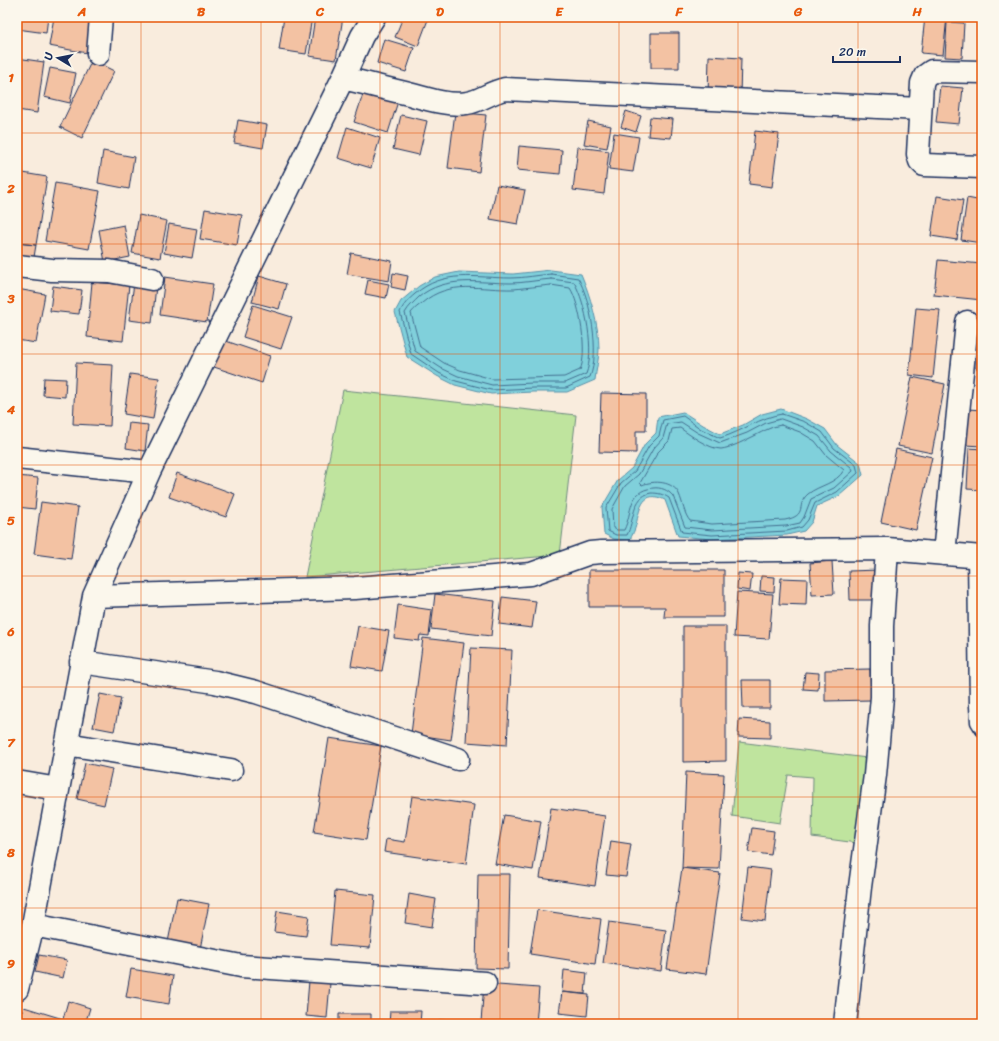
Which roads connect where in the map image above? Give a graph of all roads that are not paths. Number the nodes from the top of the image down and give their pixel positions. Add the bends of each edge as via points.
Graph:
1 (101, 17) edge
2 (374, 17) edge
3 (98, 54) dead end
4 (982, 72) edge
5 (344, 78) junction
6 (920, 109) junction
7 (982, 167) edge
8 (17, 266) edge
9 (152, 279) dead end
10 (967, 322) dead end
11 (17, 458) edge
12 (149, 472) junction
13 (887, 549) junction
14 (944, 554) junction
15 (978, 557) edge
16 (94, 596) junction
17 (81, 662) junction
18 (982, 730) edge
19 (66, 744) junction
20 (458, 759) dead end
21 (231, 770) dead end
22 (17, 782) edge
23 (58, 789) junction
24 (33, 926) junction
25 (485, 983) dead end
26 (17, 989) edge
27 (845, 1024) edge

1 - 3 street
2 - 5 street via 362,36
4 - 6 street via 932,71 925,76 922,83
5 - 6 street via 454,103 467,103 490,93 505,90
5 - 12 street
6 - 7 street via 918,154 924,165
8 - 9 street via 52,270 109,271
10 - 14 street
11 - 12 street
12 - 16 street
13 - 14 street
13 - 16 street via 601,552 590,553 531,574 354,588
13 - 27 street via 882,626 882,697 876,767
14 - 15 street
15 - 18 lane via 976,706 977,722
16 - 17 street
17 - 19 street
17 - 20 street via 214,682 256,692
19 - 21 street
19 - 23 street
22 - 23 street
23 - 24 street
24 - 25 street via 241,966
24 - 26 street

